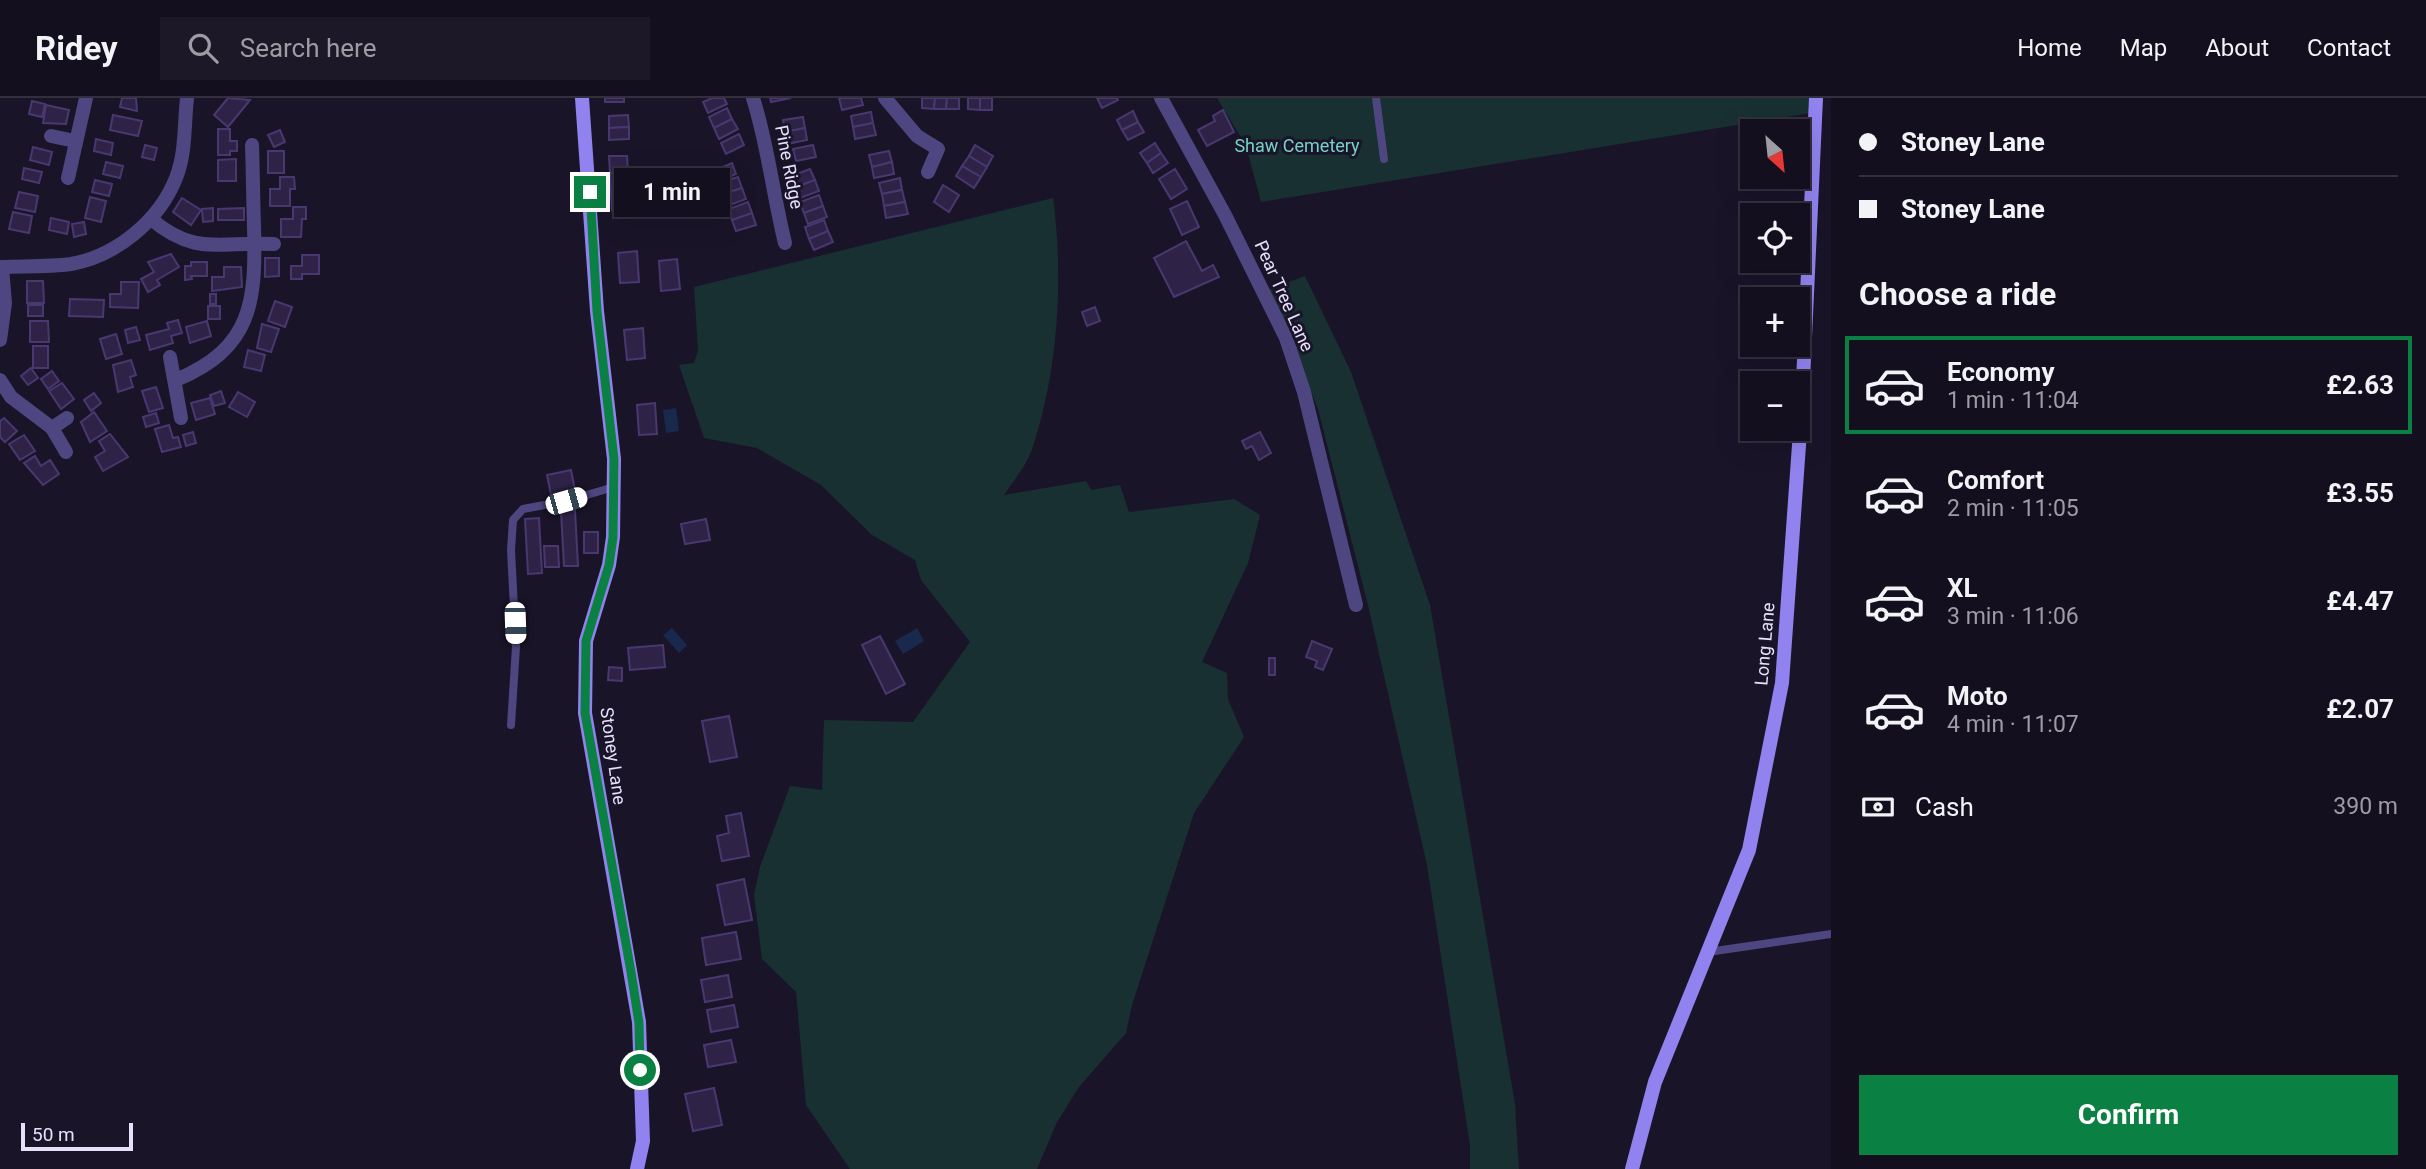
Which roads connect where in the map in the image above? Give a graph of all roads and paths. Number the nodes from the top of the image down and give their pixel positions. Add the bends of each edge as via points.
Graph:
1 (86, 98) edge
2 (187, 98) edge
3 (582, 98) edge
4 (753, 98) edge
5 (885, 98) edge
6 (1161, 98) edge
7 (1376, 98) edge
8 (1816, 98) edge
9 (51, 136) dead end
10 (75, 141) junction
11 (252, 145) dead end
12 (1384, 159) dead end
13 (928, 172) dead end
14 (68, 178) dead end
15 (151, 219) junction
16 (254, 243) junction
17 (785, 243) dead end
18 (274, 244) dead end
19 (1, 267) edge
20 (3, 302) edge
21 (0, 340) edge
22 (170, 357) dead end
23 (0, 380) edge
24 (176, 380) junction
25 (67, 418) dead end
26 (181, 418) dead end
27 (52, 428) junction
28 (66, 452) dead end
29 (614, 487) junction
30 (1356, 606) dead end
31 (511, 725) dead end
32 (1831, 934) edge
33 (1708, 952) junction
34 (637, 1169) edge
35 (1632, 1169) edge

1 - 10 street
2 - 15 street via 183,153 176,178
3 - 29 main road, Stoney Lane
4 - 17 street, Pine Ridge
5 - 13 street via 916,136 938,149
6 - 30 street, Pear Tree Lane via 1286,338 1304,393
7 - 12 lane
8 - 33 main road, Long Lane via 1802,403 1782,683 1749,850
9 - 10 street
10 - 14 street
11 - 16 street
15 - 16 street via 179,240 193,244
15 - 19 street via 119,245 71,264
16 - 18 street
16 - 24 street via 254,295 243,324 218,358
19 - 20 street
20 - 21 street
22 - 24 street
23 - 27 street via 11,397
24 - 26 street
25 - 27 street
27 - 28 street
29 - 31 lane via 523,509 513,520 516,647
29 - 34 main road, Stoney Lane via 609,565 586,641 585,713 639,1023 643,1141
32 - 33 lane
33 - 35 main road, Long Lane via 1655,1083

